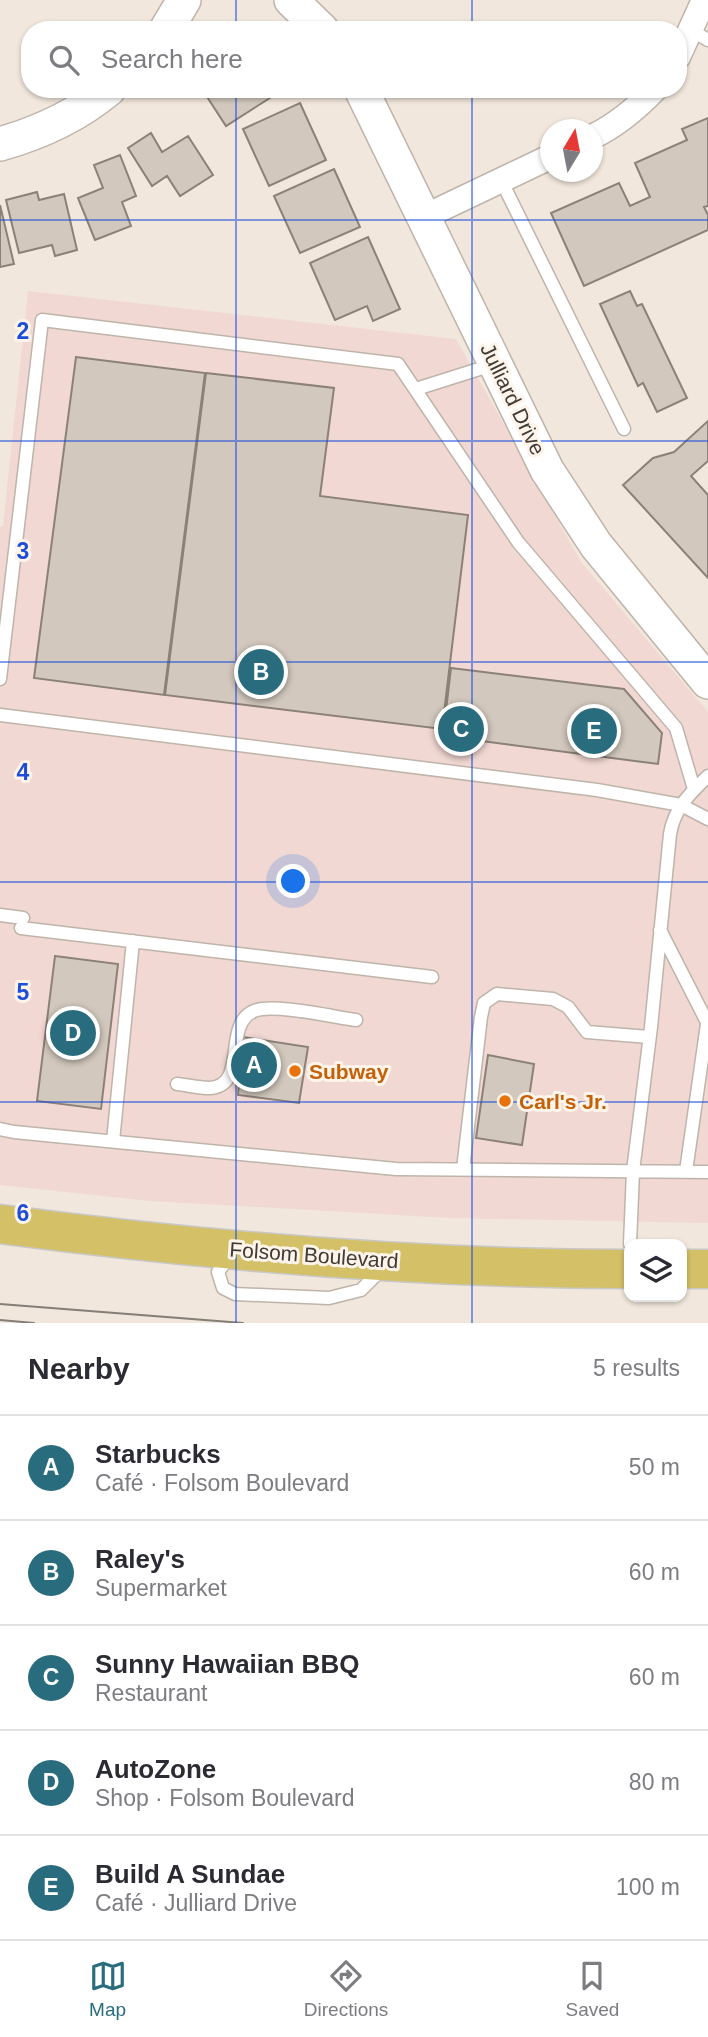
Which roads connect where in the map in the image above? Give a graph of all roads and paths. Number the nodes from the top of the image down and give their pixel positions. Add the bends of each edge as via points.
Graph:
1 (184, 0) edge
2 (291, 0) edge
3 (704, 0) edge
4 (171, 21) edge
5 (313, 21) edge
6 (700, 35) edge
7 (687, 48) edge
8 (96, 98) edge
9 (366, 98) edge
10 (646, 98) edge
11 (603, 132) edge
12 (0, 144) edge
13 (540, 162) edge
14 (501, 180) junction
15 (424, 217) junction
16 (495, 363) junction
17 (416, 389) junction
18 (624, 429) dead end
19 (0, 679) edge
20 (708, 682) edge
21 (0, 715) edge
22 (708, 776) edge
23 (694, 789) junction
24 (681, 805) junction
25 (708, 819) edge
26 (0, 915) edge
27 (660, 930) junction
28 (133, 941) junction
29 (432, 977) dead end
30 (356, 1020) dead end
31 (708, 1024) edge
32 (649, 1037) junction
33 (177, 1084) dead end
34 (0, 1129) edge
35 (113, 1141) junction
36 (463, 1169) junction
37 (633, 1171) junction
38 (686, 1171) junction
39 (708, 1171) edge
40 (0, 1224) edge
41 (630, 1239) edge
42 (261, 1252) junction
43 (624, 1259) edge
44 (391, 1261) junction
45 (687, 1269) edge
46 (708, 1269) edge

1 - 4 street
2 - 5 street
3 - 6 street
6 - 7 street
8 - 12 street via 65,119
9 - 15 street, Julliard Drive
10 - 11 street
13 - 14 street
14 - 15 street
14 - 18 lane
15 - 16 street, Julliard Drive
16 - 17 lane
16 - 20 street, Julliard Drive via 547,470 574,514
17 - 19 lane via 398,364 42,320
17 - 23 lane via 518,542 676,728
21 - 24 lane via 597,790
22 - 23 lane
23 - 24 lane
24 - 25 lane
24 - 27 lane via 671,824
26 - 28 lane via 22,923
27 - 31 lane
27 - 32 lane
28 - 29 lane
28 - 35 lane
30 - 33 lane via 275,1009 254,1011 238,1030 232,1073 222,1084 211,1088
31 - 38 lane
32 - 36 lane via 587,1032 568,1007 553,999 497,994 484,1003
32 - 37 lane
34 - 35 lane
35 - 36 lane via 396,1169
36 - 37 lane
37 - 38 lane
37 - 41 lane
38 - 39 lane
40 - 42 main road, Folsom Boulevard
42 - 44 main road, Folsom Boulevard
42 - 44 lane via 229,1257 218,1272 223,1288 235,1294 329,1298 361,1290
43 - 44 main road, Folsom Boulevard via 558,1269
45 - 46 main road

